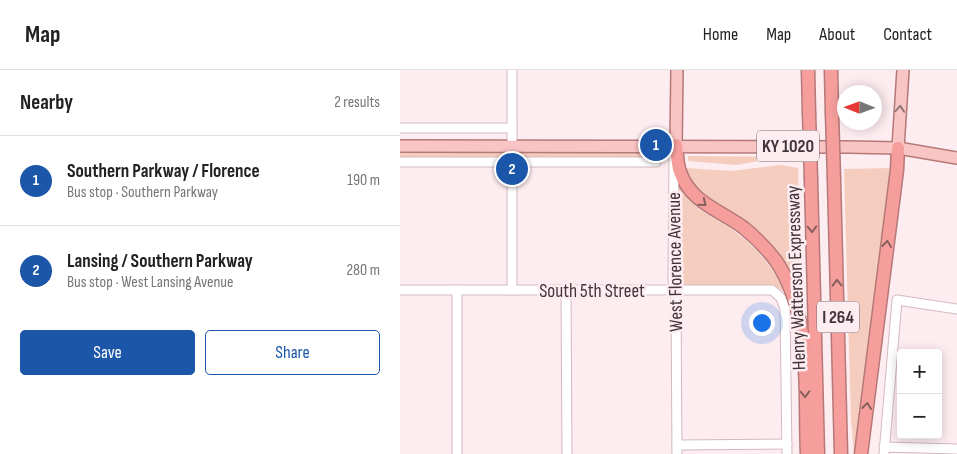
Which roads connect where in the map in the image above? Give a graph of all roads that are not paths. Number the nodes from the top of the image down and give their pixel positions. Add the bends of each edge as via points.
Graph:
1 (512, 70) edge
2 (677, 70) edge
3 (808, 70) edge
4 (831, 70) edge
5 (903, 70) edge
6 (400, 128) edge
7 (512, 128) junction
8 (676, 145) junction
9 (400, 146) edge
10 (512, 146) junction
11 (898, 148) junction
12 (957, 158) edge
13 (400, 162) edge
14 (512, 162) junction
15 (656, 162) dead end
16 (400, 290) edge
17 (458, 290) junction
18 (512, 290) junction
19 (566, 290) junction
20 (674, 291) junction
21 (957, 309) edge
22 (677, 449) edge
23 (787, 449) edge
24 (957, 449) edge
25 (884, 450) edge
26 (457, 454) edge
27 (567, 454) edge
28 (807, 454) edge
29 (818, 454) edge
30 (841, 454) edge
31 (861, 454) edge

1 - 7 street
2 - 8 main road, West Florence Avenue
3 -> 29 highway, Henry Watterson Expressway / I 264, bridge
30 -> 4 highway, I 264, bridge
11 -> 5 main road
6 - 7 street
7 - 10 street
8 - 10 main road, KY 1020
8 - 11 main road, KY 1020
8 - 20 street, West Florence Avenue via 672,170
8 -> 28 highway via 679,170 687,187 707,206 759,242 775,260 788,283 802,335
9 - 10 main road, KY 1020
10 - 14 street
11 - 12 main road, KY 1020
31 -> 11 highway
13 - 14 street
14 - 15 street
14 - 18 street
16 - 17 street, South 5th Street
17 - 18 street, South 5th Street
17 - 26 street
18 - 19 street, South 5th Street
19 - 20 street, South 5th Street
19 - 27 street
20 - 22 street, West Florence Avenue
20 - 23 street, South 5th Street via 772,290 781,298 784,309
21 - 25 street via 897,300
22 - 23 street
24 - 25 street

